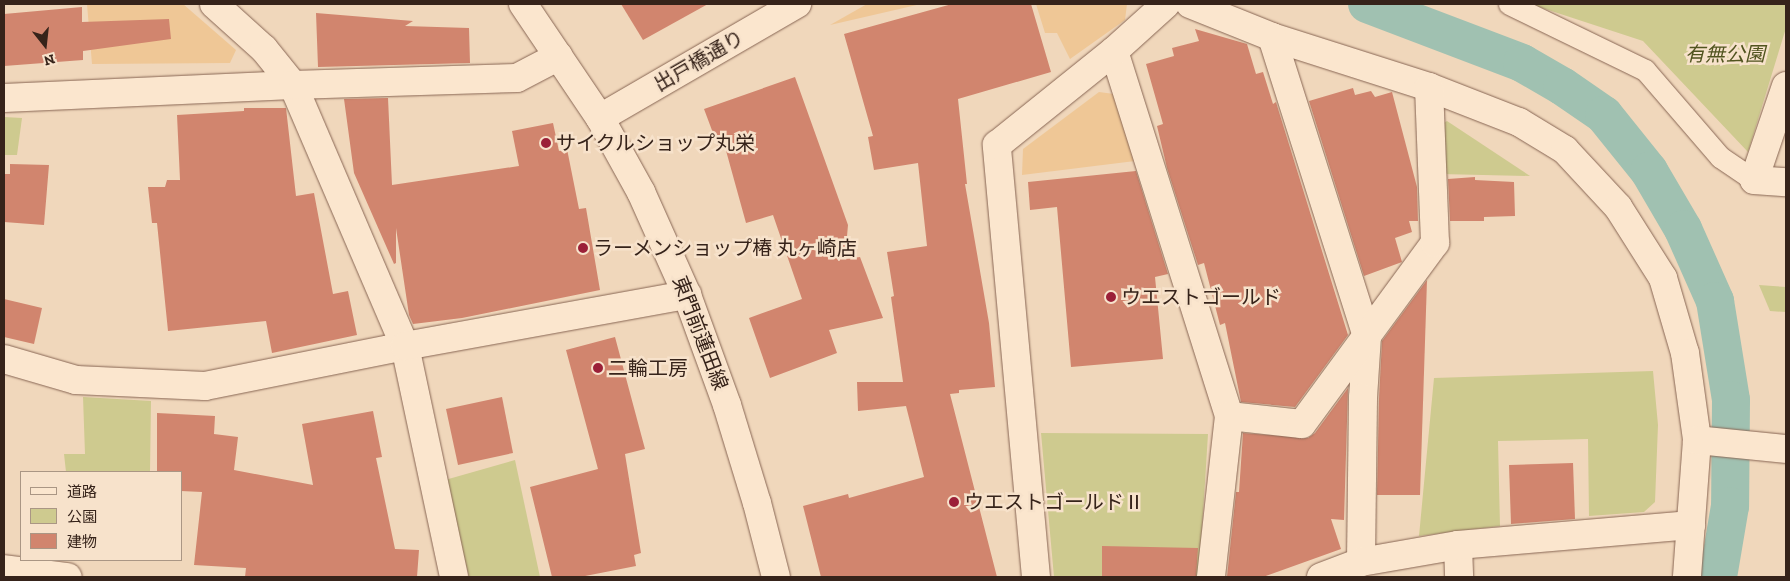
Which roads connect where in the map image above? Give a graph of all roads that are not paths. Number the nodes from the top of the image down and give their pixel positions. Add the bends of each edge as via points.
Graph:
1 (214, 4) edge
2 (523, 4) edge
3 (798, 4) edge
4 (1166, 4) edge
5 (1190, 4) edge
6 (1509, 4) edge
7 (1272, 37) junction
8 (1114, 51) junction
9 (560, 56) junction
10 (293, 85) junction
11 (1786, 86) edge
12 (1429, 87) junction
13 (4, 98) edge
14 (600, 118) junction
15 (1754, 180) junction
16 (1786, 182) edge
17 (687, 295) junction
18 (1367, 336) junction
19 (405, 346) junction
20 (4, 359) edge
21 (1230, 416) junction
22 (1697, 440) junction
23 (1775, 447) edge
24 (1691, 525) junction
25 (1458, 545) junction
26 (1361, 562) junction
27 (4, 570) edge
28 (67, 577) edge
29 (454, 577) edge
30 (776, 577) edge
31 (1036, 577) edge
32 (1211, 577) edge
33 (1321, 577) edge
34 (1459, 577) edge
35 (1687, 577) edge

1 - 10 street via 264,49
2 - 9 street, 東門前蓮田線
3 - 14 street, 出戸橋通り
4 - 8 street
5 - 7 street
6 - 15 lane via 1645,70 1720,157
7 - 12 street
7 - 18 street
8 - 21 street
8 - 31 street via 997,146
9 - 10 street via 517,78
9 - 14 street, 東門前蓮田線
10 - 13 street
10 - 19 street
11 - 15 street
12 - 18 street via 1435,243
12 - 22 street via 1519,122 1565,150 1618,207 1663,278 1685,353
14 - 17 street, 東門前蓮田線 via 641,192
15 - 16 street
17 - 19 street
17 - 30 street, 東門前蓮田線 via 730,414 758,503
18 - 21 street via 1302,424
18 - 26 street
19 - 20 street via 205,386 76,380
19 - 29 street
21 - 32 street
22 - 23 street
22 - 24 street
24 - 25 street
24 - 35 street
25 - 26 street
25 - 34 street
26 - 33 street
27 - 28 street

